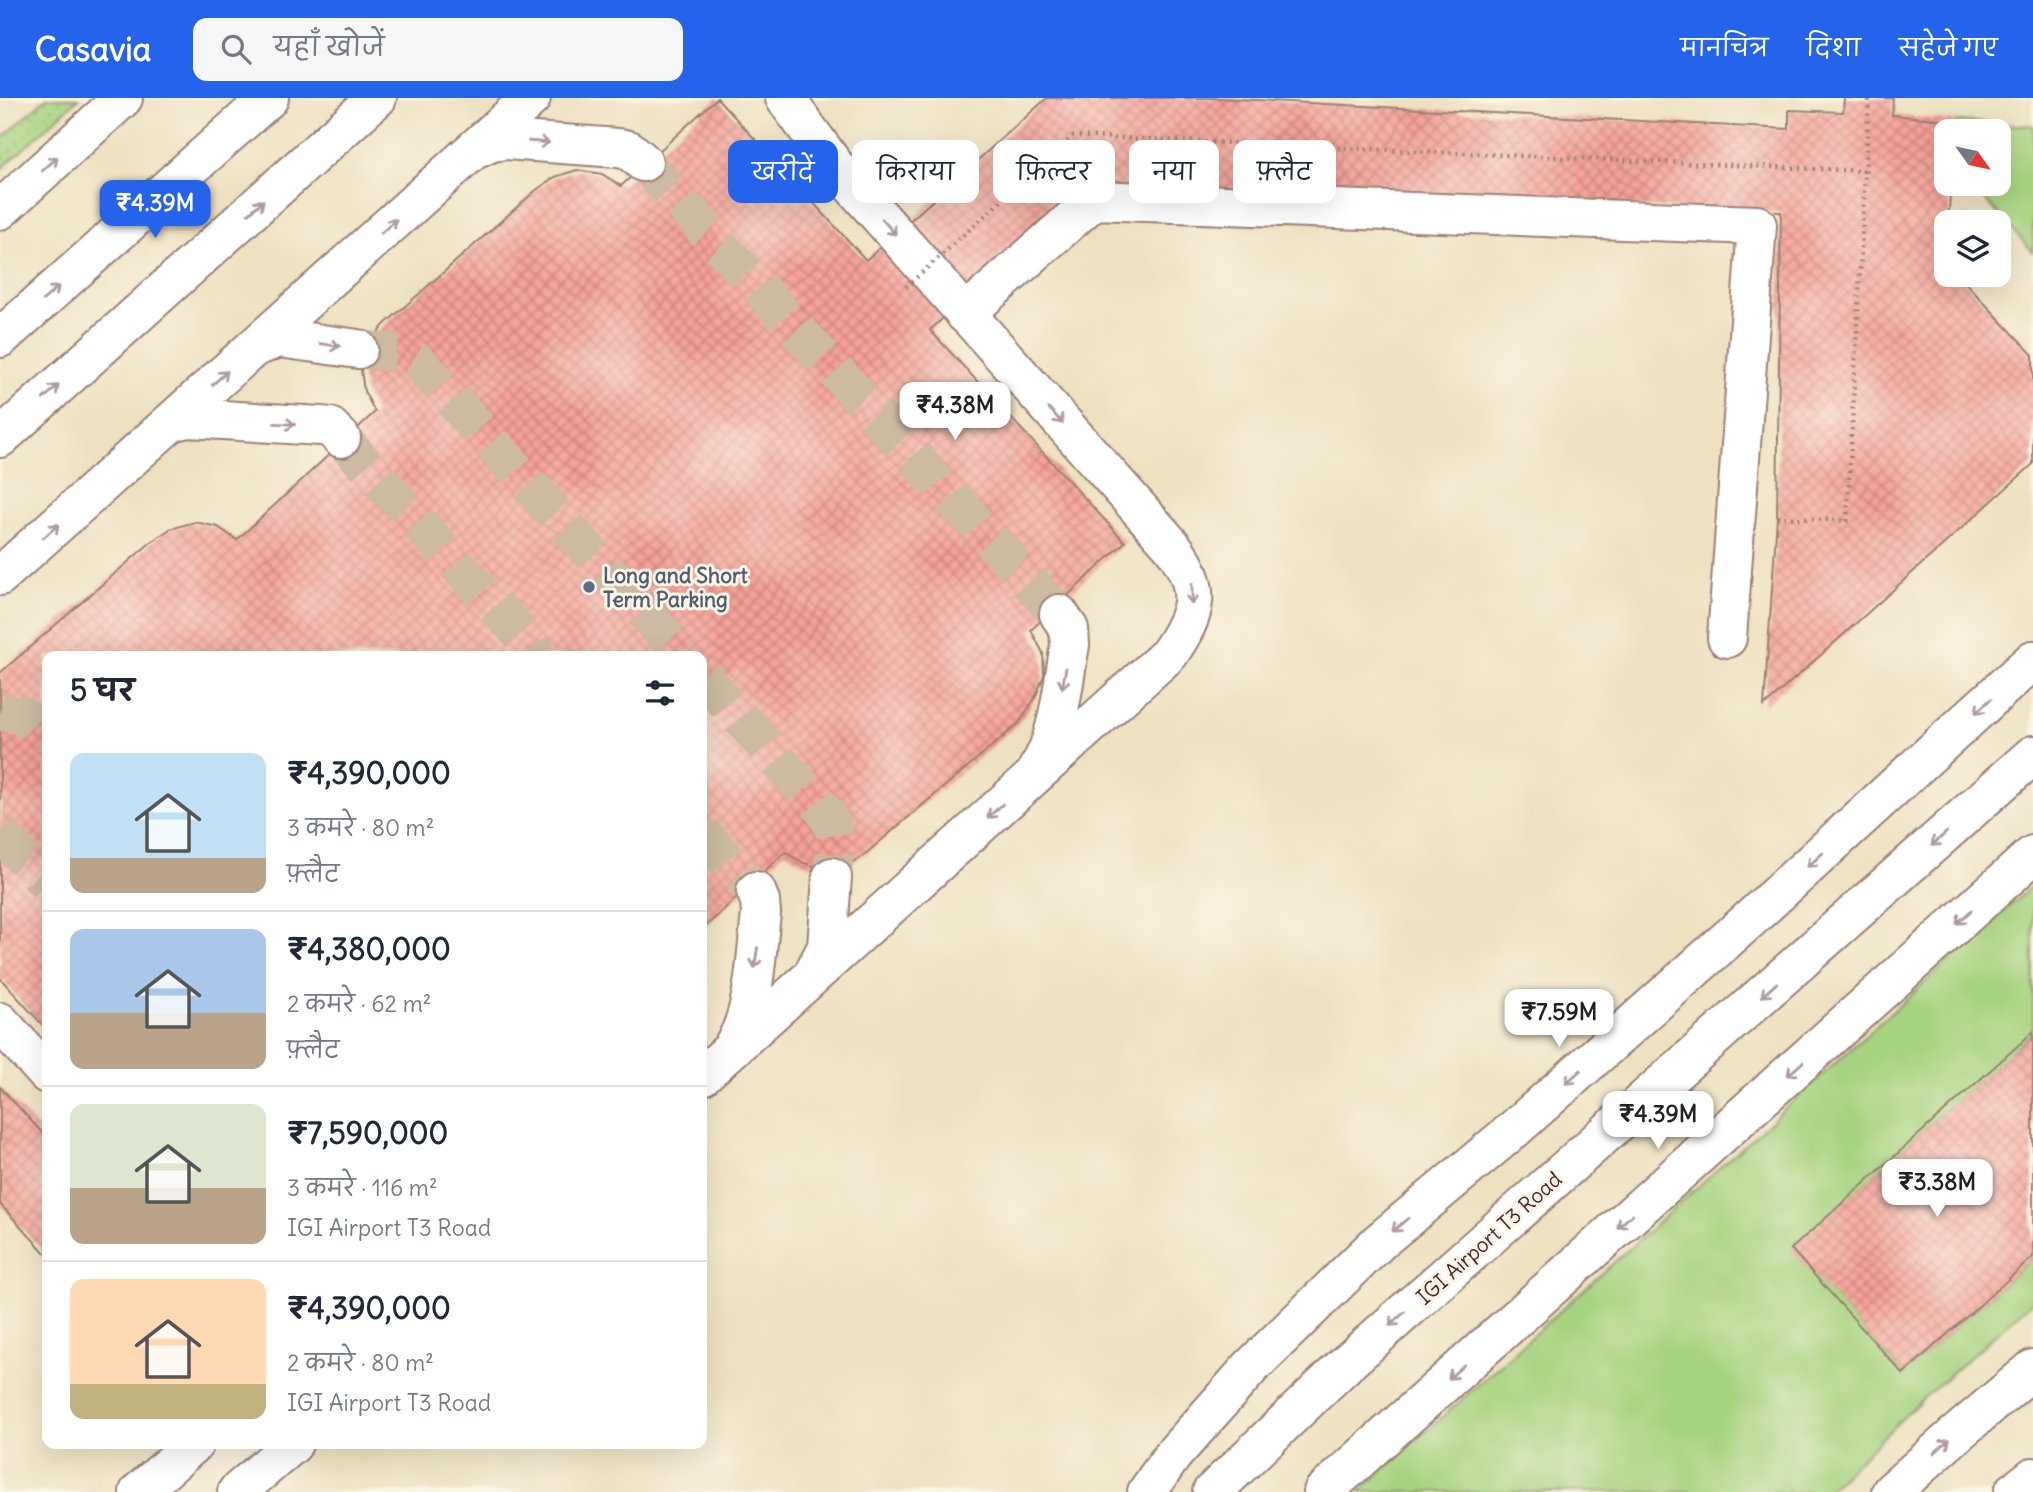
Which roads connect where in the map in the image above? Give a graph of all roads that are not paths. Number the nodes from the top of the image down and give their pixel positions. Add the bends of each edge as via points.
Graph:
1 (123, 98) edge
2 (269, 98) edge
3 (377, 98) edge
4 (531, 98) edge
5 (785, 98) edge
6 (472, 151) junction
7 (643, 162) tunnel mouth
8 (0, 210) edge
9 (965, 314) junction
10 (0, 338) edge
11 (255, 347) junction
12 (358, 349) tunnel mouth
13 (169, 424) junction
14 (0, 438) edge
15 (341, 438) tunnel mouth
16 (0, 576) edge
17 (1059, 614) tunnel mouth
18 (1727, 638) dead end
19 (2033, 660) edge
20 (2033, 755) edge
21 (1031, 778) junction
22 (2033, 855) edge
23 (832, 877) tunnel mouth
24 (756, 891) tunnel mouth
25 (809, 980) junction
26 (0, 1022) edge
27 (715, 1065) edge
28 (42, 1068) edge
29 (2033, 1369) edge
30 (188, 1449) edge
31 (286, 1449) edge
32 (256, 1470) edge
33 (2033, 1477) edge
34 (139, 1492) edge
35 (1147, 1492) edge
36 (1212, 1492) edge
37 (1323, 1492) edge
38 (1891, 1492) edge
39 (2014, 1492) edge

8 -> 1 main road
10 -> 2 main road
14 -> 3 main road
4 - 6 main road
5 -> 9 main road via 834,165
6 -> 7 main road via 506,140 618,148 629,150
11 -> 6 main road
9 - 18 main road via 1094,200 1757,225
9 -> 21 main road via 1173,547 1194,587 1184,632 1169,654
11 -> 12 main road via 279,338
13 -> 11 main road
13 -> 15 main road via 189,418 321,426 330,427
16 -> 13 main road
17 -> 21 main road via 1069,629 1070,645 1052,740
19 -> 35 main road via 1512,1131 1379,1242 1251,1367 1172,1456
20 -> 36 main road, IGI Airport T3 Road via 1348,1363
21 -> 25 main road
22 -> 37 main road
23 - 25 main road via 827,947
24 -> 27 main road via 761,914 748,1015 740,1034
25 - 27 main road
26 - 28 main road
38 -> 29 main road
30 - 34 main road
31 - 32 main road
33 - 39 main road

